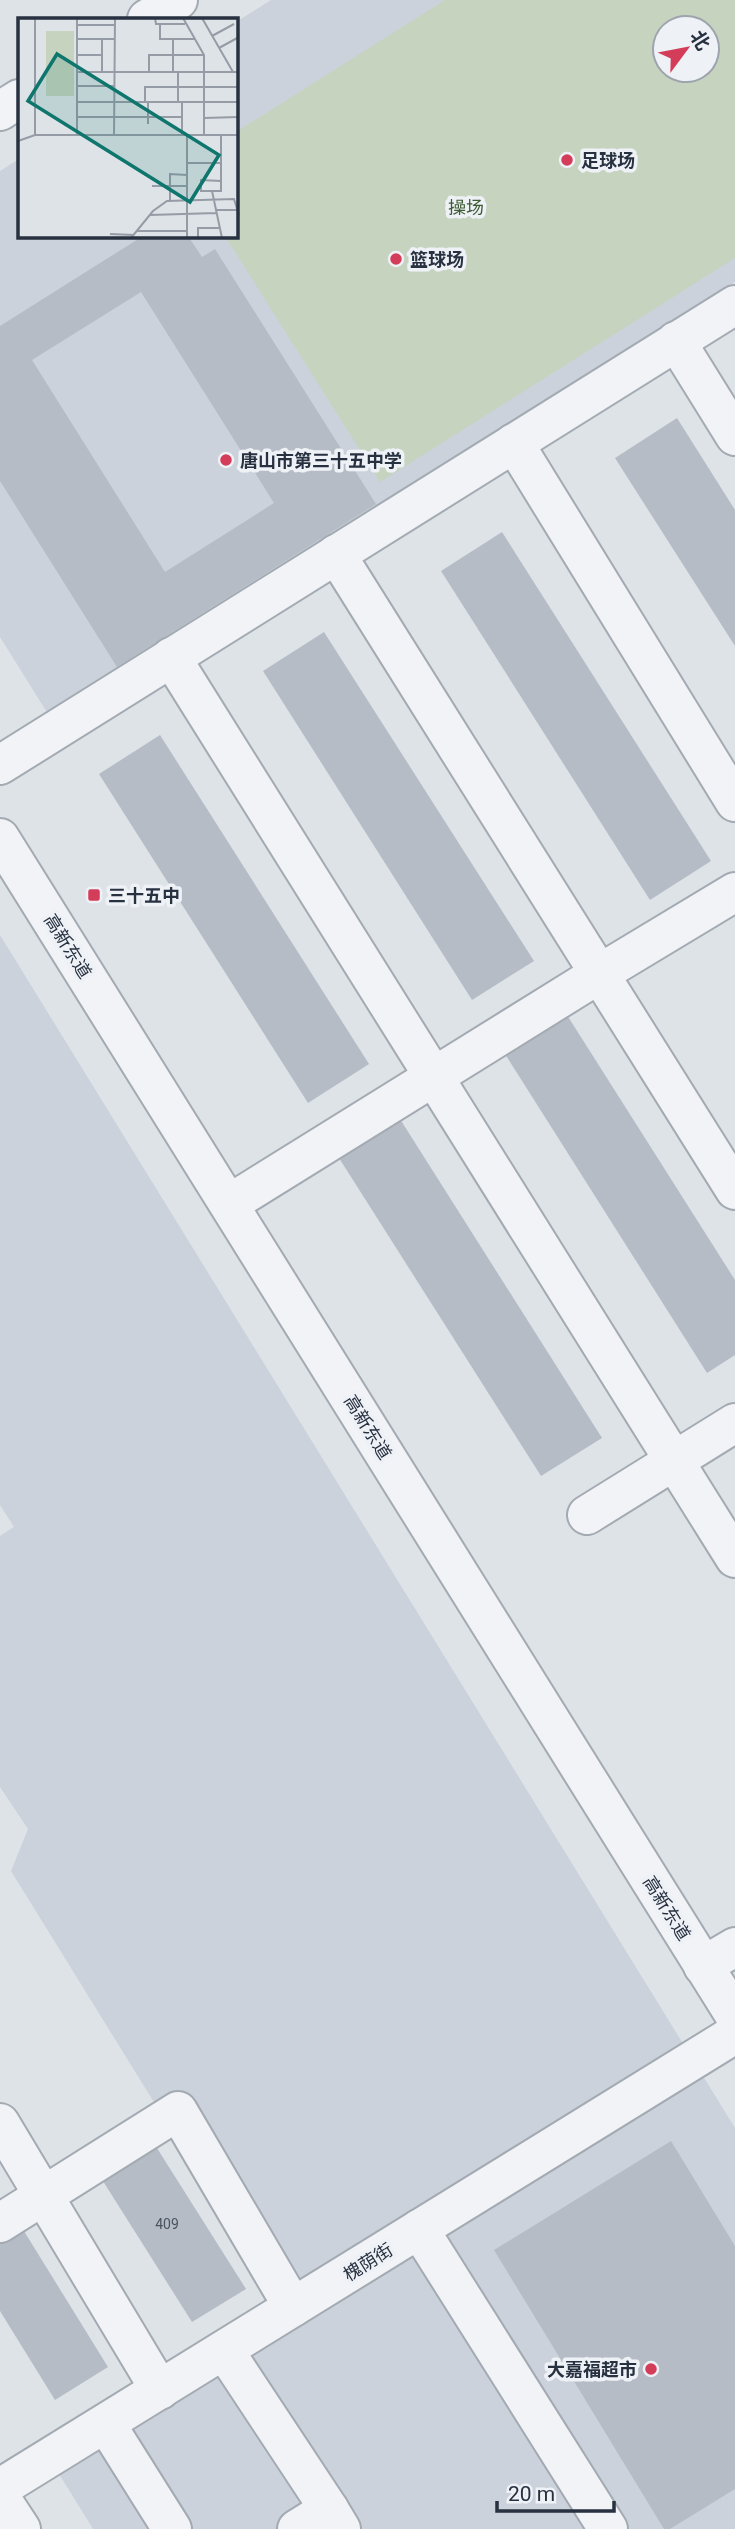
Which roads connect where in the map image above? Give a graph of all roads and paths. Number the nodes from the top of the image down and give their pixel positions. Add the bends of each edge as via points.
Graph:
1 (178, 0) edge
2 (149, 18) edge
3 (18, 100) edge
4 (0, 111) edge
5 (735, 305) edge
6 (676, 341) junction
7 (735, 436) edge
8 (514, 443) junction
9 (336, 554) junction
10 (172, 657) junction
11 (0, 765) edge
12 (735, 802) edge
13 (0, 838) edge
14 (735, 892) edge
15 (599, 974) junction
16 (434, 1076) junction
17 (735, 1190) edge
18 (229, 1203) junction
19 (735, 1423) edge
20 (675, 1460) junction
21 (587, 1515) dead end
22 (735, 1558) edge
23 (719, 1956) edge
24 (735, 2016) edge
25 (735, 2034) edge
26 (0, 2123) edge
27 (45, 2195) junction
28 (0, 2223) edge
29 (419, 2229) junction
30 (293, 2307) junction
31 (224, 2350) junction
32 (160, 2390) junction
33 (106, 2424) junction
34 (0, 2488) edge
35 (0, 2497) edge
36 (335, 2519) edge
37 (21, 2529) edge
38 (172, 2529) edge
39 (297, 2529) edge
40 (608, 2529) edge

1 - 2 street
3 - 4 street
5 - 6 street
6 - 7 street
6 - 8 street
8 - 9 street
8 - 12 street
9 - 10 street
9 - 15 street
10 - 11 street
10 - 16 street
13 - 18 street, 高新东道
14 - 15 street
15 - 16 street
15 - 17 street
16 - 18 street
16 - 20 street
18 - 23 street, 高新东道
19 - 20 street
20 - 21 street
20 - 22 street
23 - 24 street, 高新东道
25 - 29 street, 槐荫街
26 - 27 street
27 - 28 street
27 - 30 street via 178,2111
27 - 32 street
29 - 30 street, 槐荫街
29 - 40 street
30 - 31 street, 槐荫街
31 - 32 street, 槐荫街
31 - 36 street
32 - 33 street, 槐荫街
33 - 34 street, 槐荫街
33 - 38 street
35 - 37 street
36 - 39 street

